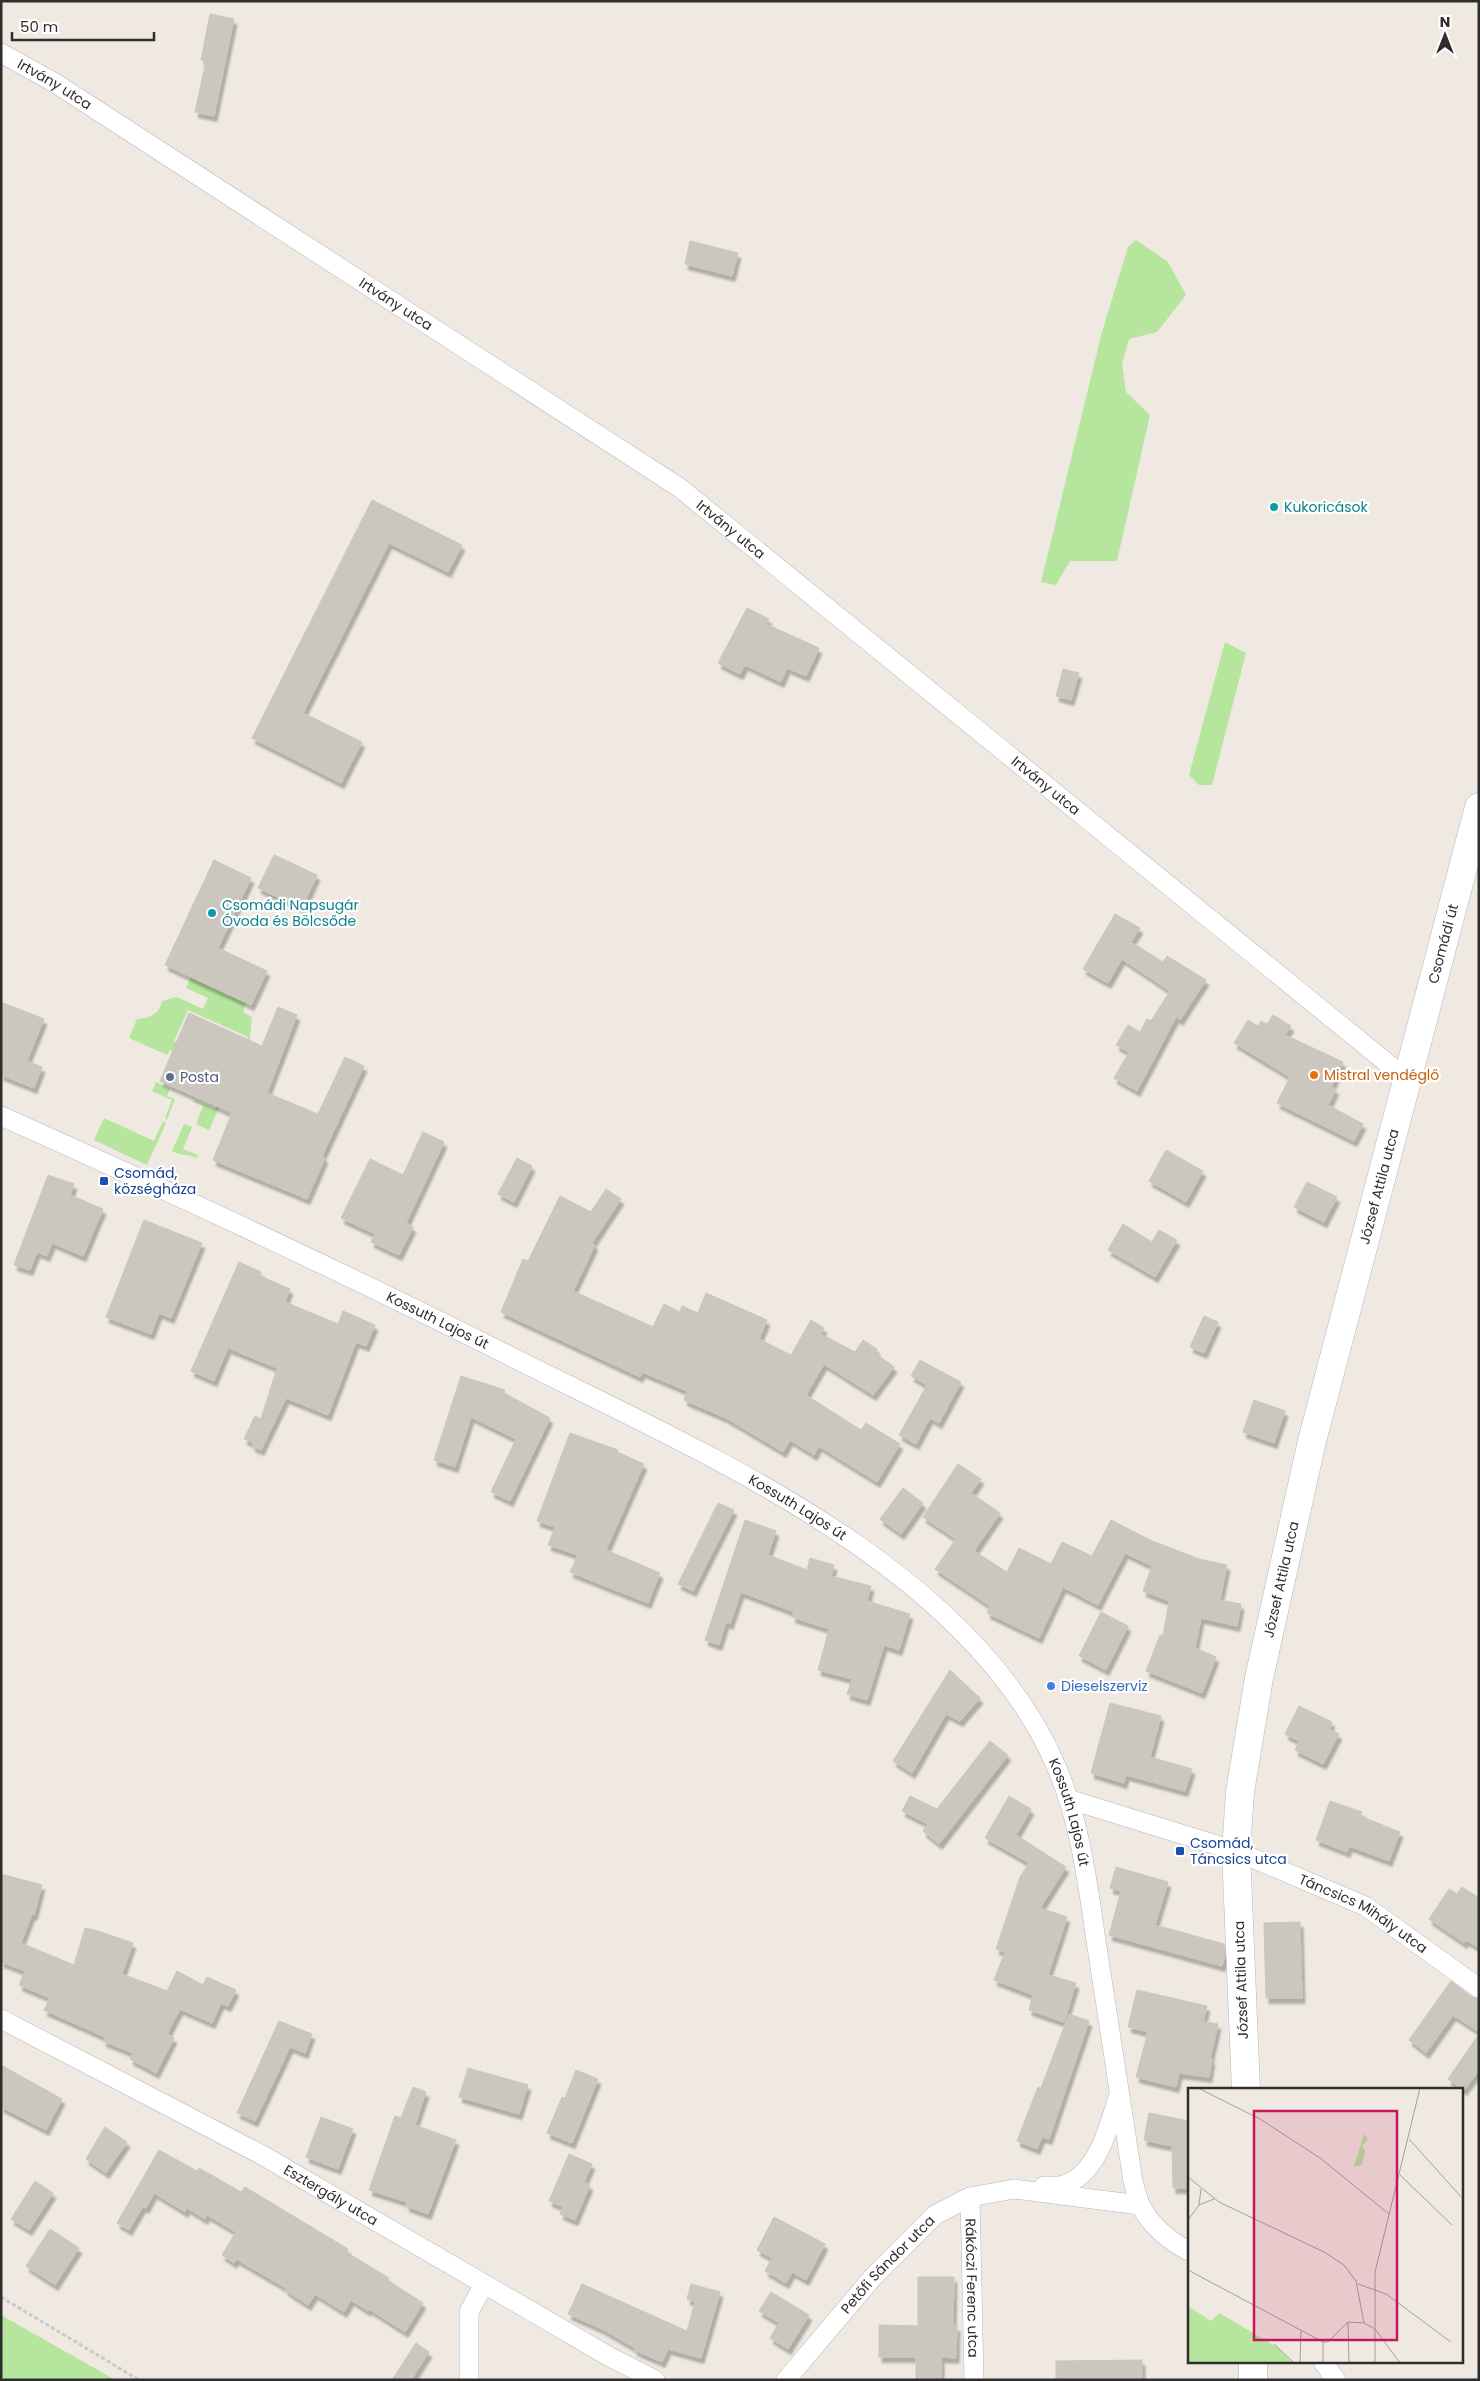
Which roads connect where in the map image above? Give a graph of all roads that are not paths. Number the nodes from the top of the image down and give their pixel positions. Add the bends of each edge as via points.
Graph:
1 (1, 53) edge
2 (1479, 807) edge
3 (1408, 1080) junction
4 (1, 1116) edge
5 (1068, 1799) junction
6 (1236, 1851) junction
7 (1479, 1988) edge
8 (1, 2019) edge
9 (1246, 2088) edge
10 (1119, 2093) junction
11 (1014, 2189) junction
12 (970, 2197) junction
13 (1140, 2205) junction
14 (1188, 2250) edge
15 (484, 2284) junction
16 (1253, 2364) edge
17 (1324, 2364) edge
18 (469, 2380) edge
19 (655, 2380) edge
20 (786, 2380) edge
21 (974, 2380) edge
22 (1253, 2380) edge
23 (1336, 2380) edge

1 - 3 street, Irtvány utca via 55,84 680,488
2 - 3 main road, Csomádi út
3 - 6 main road, József Attila utca via 1312,1441 1259,1678 1240,1792
4 - 5 street, Kossuth Lajos út via 187,1199 412,1307 785,1498 861,1548 934,1604 984,1653 1028,1711 1057,1767
5 - 6 street, Táncsics Mihály utca
5 - 10 street, Kossuth Lajos út via 1084,1866
6 - 7 street, Táncsics Mihály utca via 1365,1906
6 - 9 main road, József Attila utca
8 - 15 street, Esztergály utca via 262,2155
10 - 11 street, Petőfi Sándor utca via 1104,2139 1088,2169 1064,2185
10 - 13 street, Kossuth Lajos út
11 - 12 street, Petőfi Sándor utca
11 - 13 street, Petőfi Sándor utca
12 - 20 street, Petőfi Sándor utca via 935,2215 873,2277
12 - 21 street, Rákóczi Ferenc utca
13 - 14 street, Kossuth Lajos út via 1176,2244
15 - 18 street via 469,2312
15 - 19 street, Esztergály utca
16 - 22 main road
17 - 23 street

